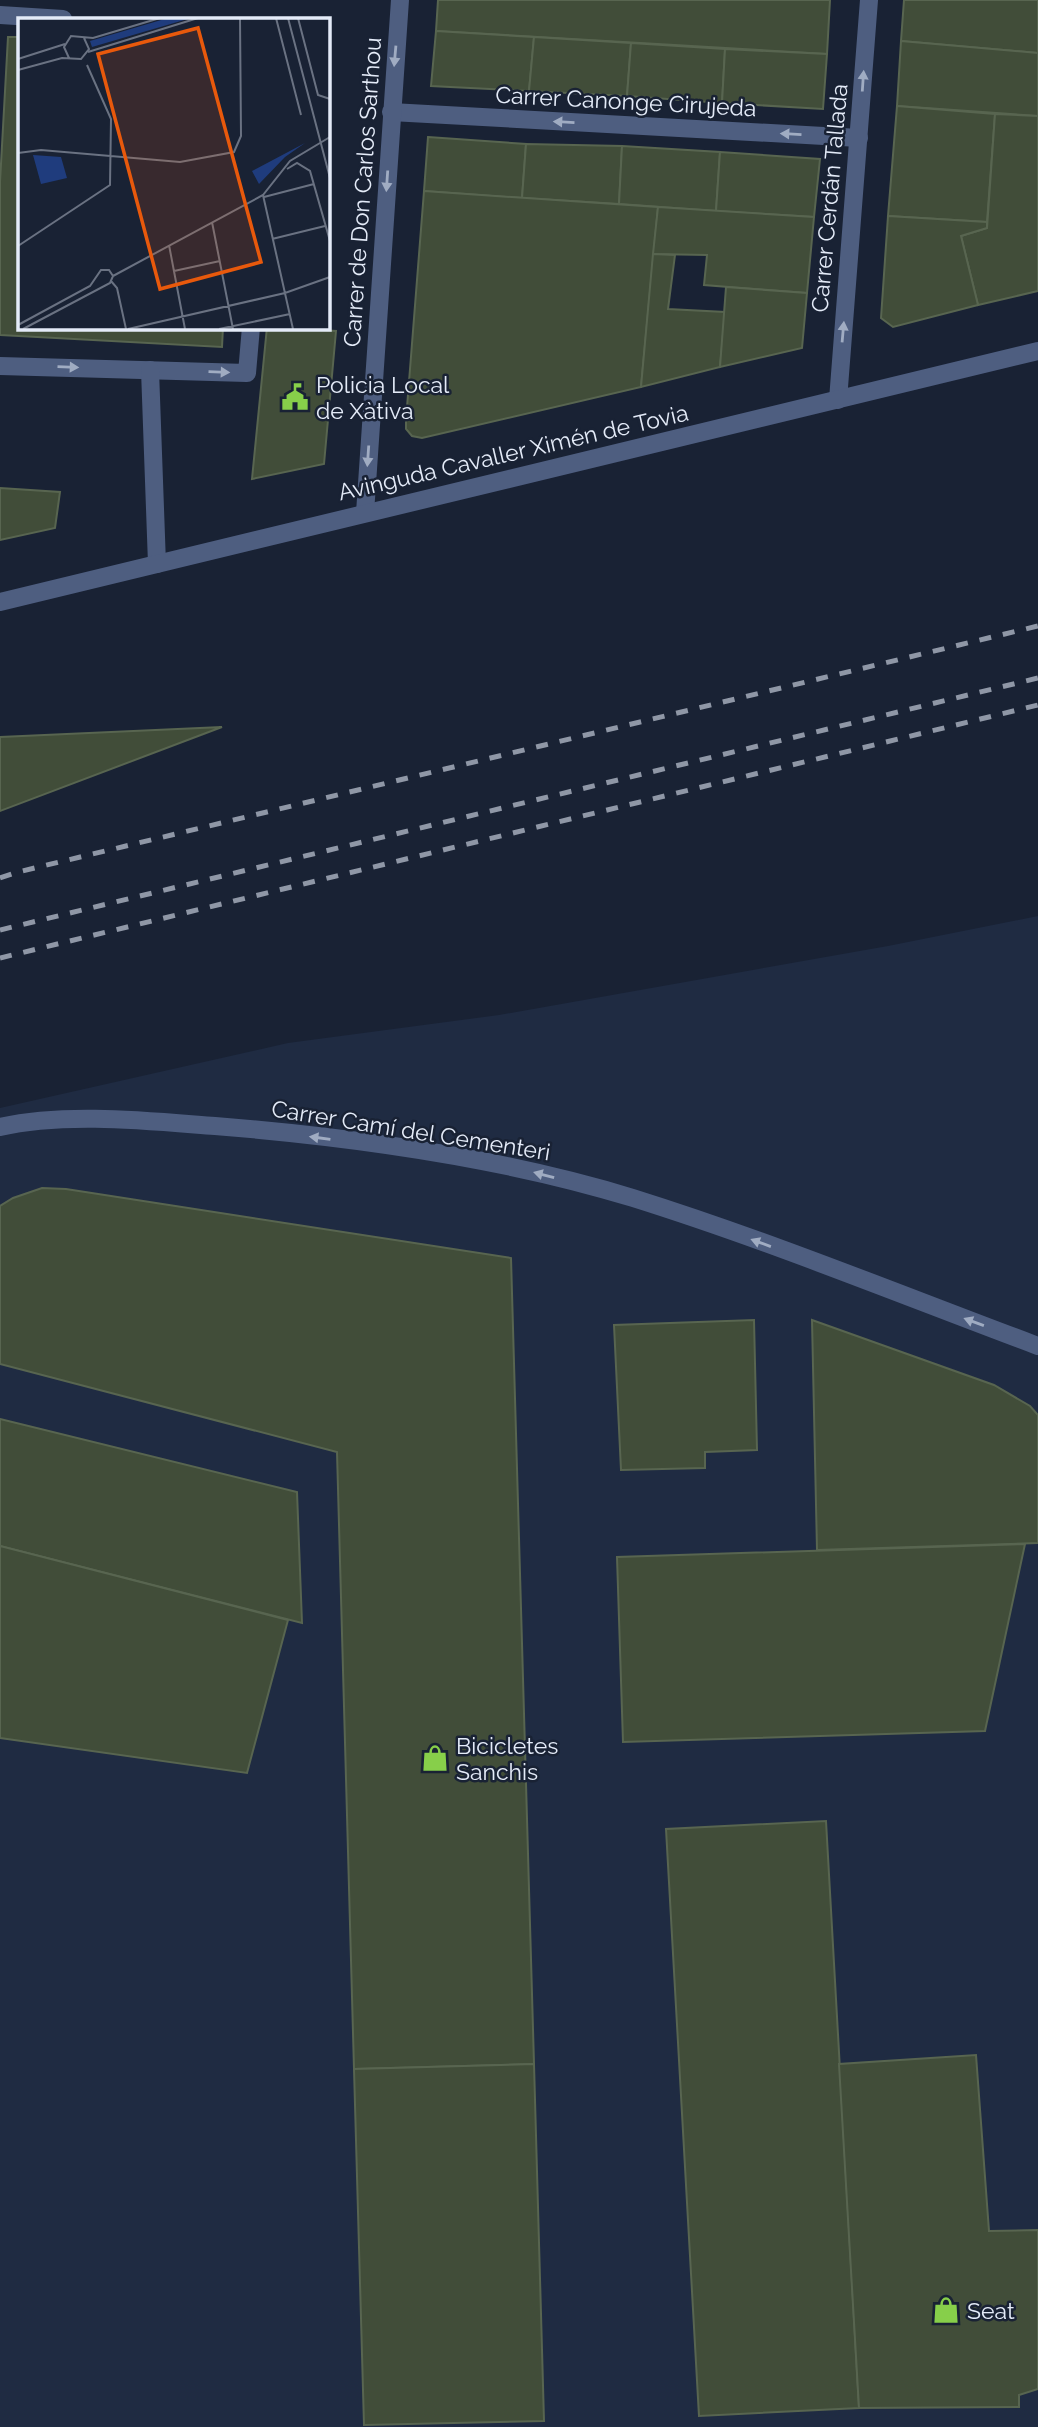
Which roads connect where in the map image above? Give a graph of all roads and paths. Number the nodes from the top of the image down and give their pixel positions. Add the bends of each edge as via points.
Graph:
1 (400, 0) edge
2 (869, 0) edge
3 (0, 15) edge
4 (47, 18) edge
5 (391, 112) junction
6 (859, 138) junction
7 (251, 329) edge
8 (1038, 351) edge
9 (0, 366) edge
10 (150, 370) junction
11 (838, 400) junction
12 (365, 513) junction
13 (157, 564) junction
14 (0, 602) edge
15 (0, 1127) edge
16 (1038, 1346) edge

1 -> 5 street, Carrer de Don Carlos Sarthou
6 -> 2 street, Carrer Cerdán Tallada
3 - 4 street
6 -> 5 street, Carrer Canonge Cirujeda
5 -> 12 street, Carrer de Don Carlos Sarthou
11 -> 6 street, Carrer Cerdán Tallada
10 -> 7 street via 247,373
8 - 11 street, Avinguda Cavaller Ximén de Tovia
9 -> 10 street
10 - 13 street
11 - 12 street, Avinguda Cavaller Ximén de Tovia
12 - 13 street, Avinguda Cavaller Ximén de Tovia
13 - 14 street, Avinguda Cavaller Ximén de Tovia
16 -> 15 street, Carrer Camí del Cementeri via 632,1198 518,1168 264,1130 150,1121 51,1120

